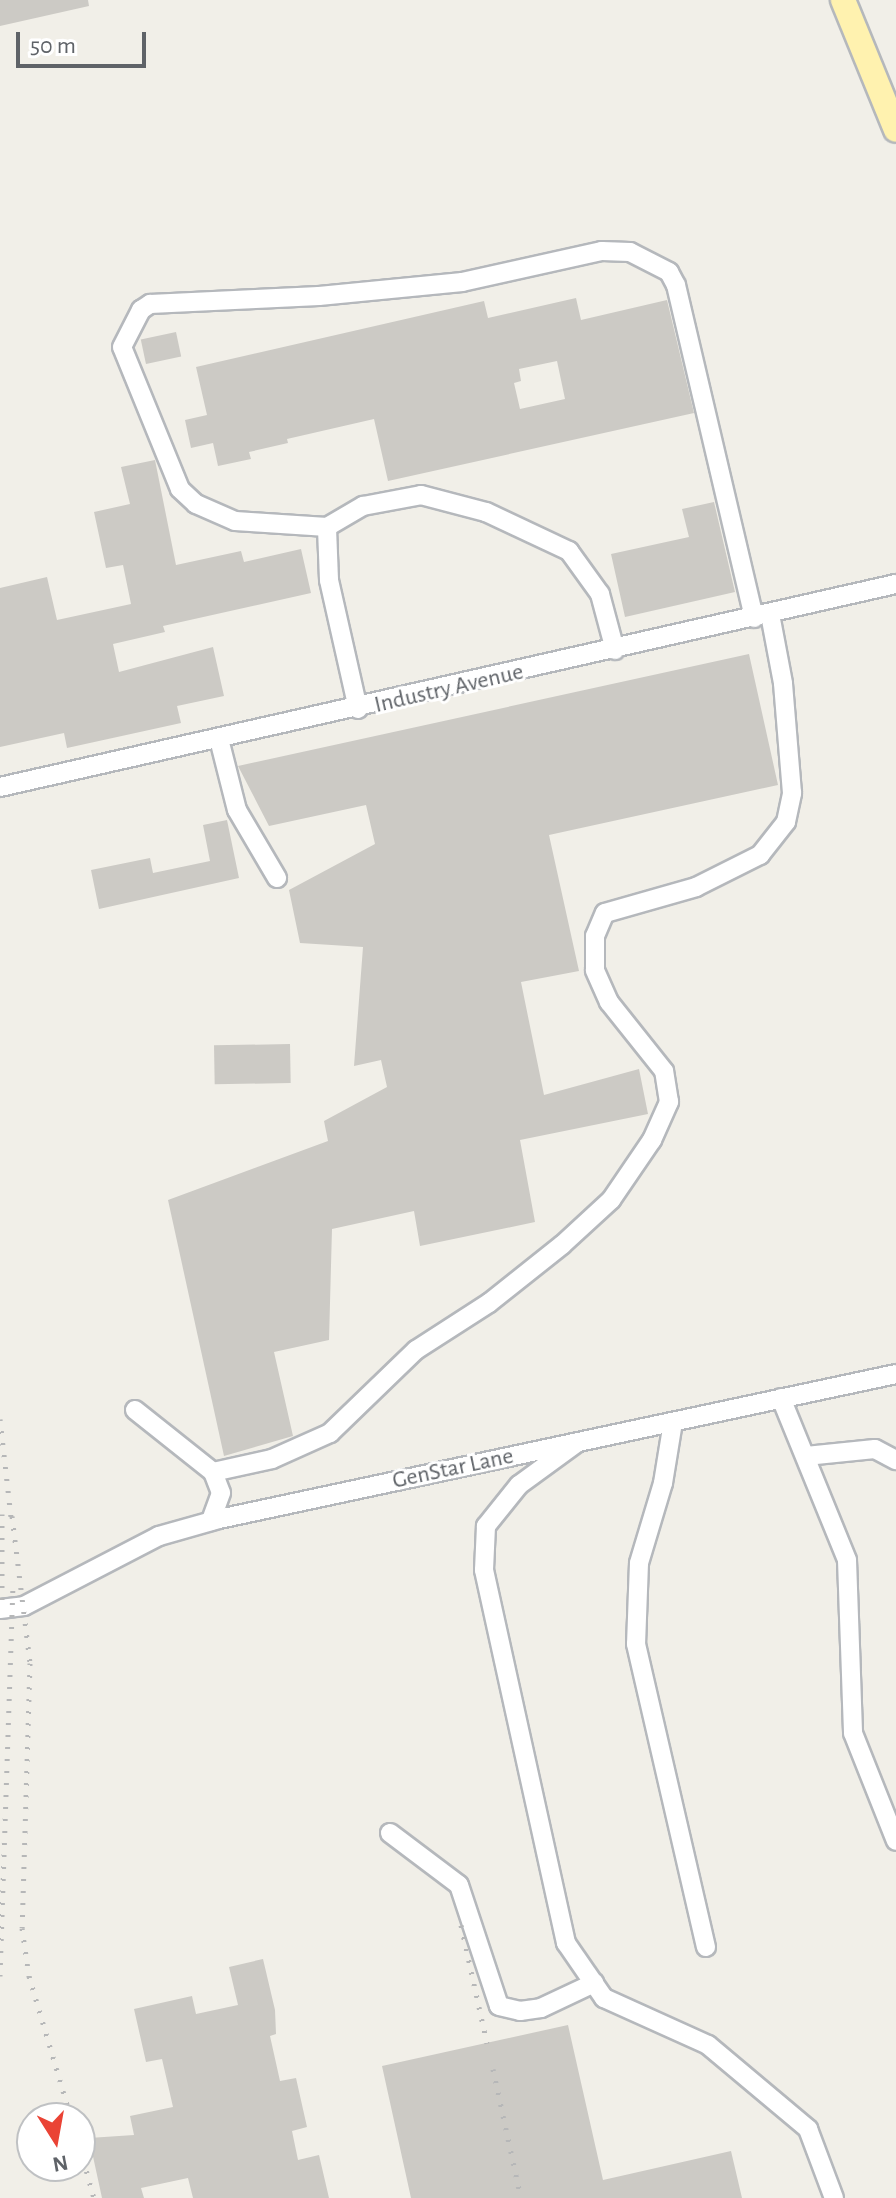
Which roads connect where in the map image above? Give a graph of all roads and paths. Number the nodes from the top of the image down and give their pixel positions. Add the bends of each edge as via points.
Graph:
1 (844, 0) edge
2 (896, 130) edge
3 (327, 527) junction
4 (896, 584) edge
5 (762, 616) junction
6 (615, 650) junction
7 (358, 709) junction
8 (219, 739) junction
9 (0, 787) edge
10 (277, 878) dead end
11 (896, 1374) edge
12 (781, 1398) junction
13 (135, 1410) dead end
14 (673, 1422) junction
15 (578, 1442) junction
16 (806, 1456) junction
17 (896, 1460) edge
18 (213, 1472) junction
19 (211, 1521) junction
20 (0, 1609) edge
21 (390, 1833) dead end
22 (896, 1841) edge
23 (706, 1947) dead end
24 (594, 1983) junction
25 (834, 2198) edge

1 - 2 main road
3 - 5 street via 235,521 196,504 180,489 122,347 141,310 150,304 462,282 602,251 630,252 669,272 676,285
3 - 6 street via 363,506 421,495 486,512 569,551 600,594
3 - 7 street via 329,580
4 - 5 street, Industry Avenue
5 - 6 street, Industry Avenue
5 - 18 street via 786,714 792,793 786,822 760,855 696,887 605,913 595,936 595,970 609,1002 664,1071 669,1102 652,1140 611,1200 562,1245 489,1303 416,1350 330,1433 272,1459
6 - 7 street, Industry Avenue
7 - 8 street, Industry Avenue
8 - 9 street, Industry Avenue
8 - 10 street via 237,810
11 - 12 street, GenStar Lane
12 - 14 street, GenStar Lane
12 - 16 street
13 - 18 street
14 - 15 street, GenStar Lane
14 - 23 street via 663,1483 639,1563 636,1644
15 - 19 street, GenStar Lane
15 - 24 street via 519,1485 486,1526 484,1570 566,1943
16 - 17 street via 875,1449
16 - 22 street via 847,1560 853,1733
18 - 19 street via 221,1493
19 - 20 street, GenStar Lane via 159,1536 24,1606
21 - 24 street via 459,1885 499,2006 541,2008
24 - 25 street via 604,1998 708,2045 808,2129

